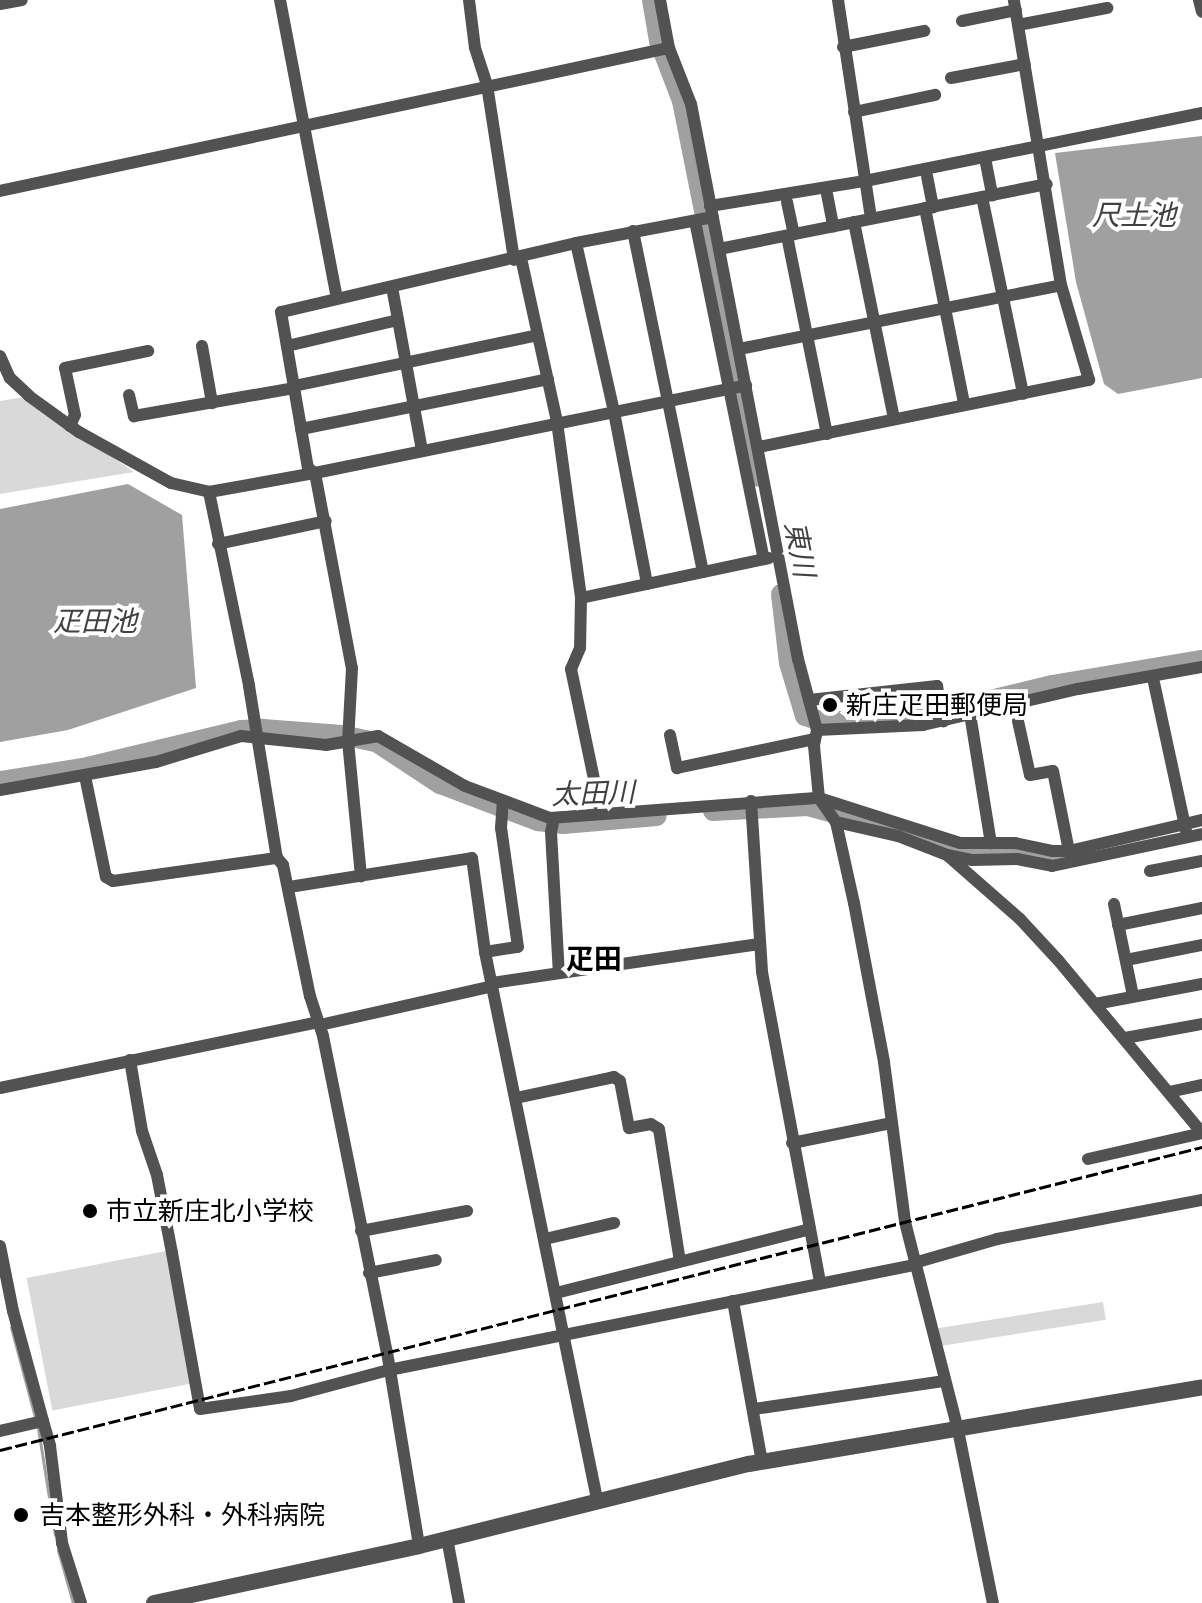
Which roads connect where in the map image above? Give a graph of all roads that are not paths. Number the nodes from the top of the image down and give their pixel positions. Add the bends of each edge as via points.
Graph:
1 (22, 0) edge
2 (280, 0) edge
3 (469, 0) edge
4 (660, 0) edge
5 (838, 0) edge
6 (1199, 0) edge
7 (0, 4) edge
8 (1015, 5) edge
9 (1107, 8) dead end
10 (1202, 12) edge
11 (962, 21) dead end
12 (1018, 25) junction
13 (924, 31) dead end
14 (843, 47) junction
15 (665, 48) junction
16 (1025, 64) junction
17 (951, 78) dead end
18 (487, 85) junction
19 (935, 95) dead end
20 (854, 112) junction
21 (1202, 113) edge
22 (305, 129) junction
23 (1039, 144) junction
24 (986, 163) dead end
25 (927, 176) dead end
26 (865, 181) junction
27 (1047, 184) junction
28 (0, 191) edge
29 (827, 194) dead end
30 (987, 196) junction
31 (787, 202) dead end
32 (929, 207) junction
33 (705, 216) junction
34 (871, 219) junction
35 (854, 222) junction
36 (833, 226) junction
37 (633, 231) junction
38 (790, 235) junction
39 (576, 243) junction
40 (719, 249) junction
41 (517, 259) junction
42 (1061, 285) junction
43 (392, 287) junction
44 (1003, 296) junction
45 (337, 299) junction
46 (945, 309) junction
47 (398, 320) junction
48 (875, 322) junction
49 (538, 335) junction
50 (806, 336) junction
51 (202, 346) dead end
52 (287, 346) junction
53 (739, 349) junction
54 (148, 351) dead end
55 (0, 356) edge
56 (406, 363) junction
57 (548, 379) junction
58 (294, 387) junction
59 (737, 387) junction
60 (1023, 394) junction
61 (129, 395) dead end
62 (668, 401) junction
63 (212, 403) junction
64 (964, 404) junction
65 (414, 406) junction
66 (614, 412) junction
67 (894, 419) junction
68 (557, 422) junction
69 (70, 426) junction
70 (301, 429) junction
71 (827, 434) junction
72 (759, 447) junction
73 (422, 450) junction
74 (315, 473) junction
75 (209, 492) junction
76 (326, 521) junction
77 (218, 544) junction
78 (772, 558) junction
79 (703, 572) junction
80 (647, 584) junction
81 (581, 598) junction
82 (1202, 667) edge
83 (1153, 678) junction
84 (811, 706) junction
85 (970, 714) junction
86 (943, 721) junction
87 (1018, 721) dead end
88 (816, 734) junction
89 (670, 735) dead end
90 (258, 737) junction
91 (348, 741) junction
92 (85, 776) junction
93 (0, 790) edge
94 (819, 798) junction
95 (503, 801) junction
96 (751, 801) junction
97 (601, 813) junction
98 (554, 818) junction
99 (1202, 820) edge
100 (836, 822) junction
101 (1186, 830) junction
102 (1202, 834) edge
103 (991, 843) junction
104 (1069, 851) junction
105 (947, 855) junction
106 (277, 858) junction
107 (1202, 861) edge
108 (1150, 871) dead end
109 (361, 876) junction
110 (289, 887) junction
111 (1114, 904) dead end
112 (1202, 908) edge
113 (1118, 925) junction
114 (759, 944) junction
115 (1202, 945) edge
116 (485, 952) junction
117 (1126, 960) junction
118 (559, 973) junction
119 (492, 984) junction
120 (1202, 984) edge
121 (1133, 996) junction
122 (1095, 1004) junction
123 (319, 1024) junction
124 (1202, 1024) edge
125 (1125, 1038) junction
126 (130, 1060) junction
127 (1202, 1085) edge
128 (0, 1088) edge
129 (1169, 1092) junction
130 (516, 1098) junction
131 (891, 1123) junction
132 (1202, 1133) edge
133 (792, 1143) junction
134 (1088, 1159) dead end
135 (1202, 1200) edge
136 (467, 1211) dead end
137 (614, 1223) dead end
138 (810, 1229) junction
139 (361, 1231) junction
140 (545, 1239) junction
141 (0, 1246) edge
142 (436, 1260) dead end
143 (680, 1261) junction
144 (914, 1264) junction
145 (369, 1273) junction
146 (820, 1283) junction
147 (556, 1293) junction
148 (733, 1301) junction
149 (562, 1335) junction
150 (389, 1370) junction
151 (943, 1381) junction
152 (1202, 1387) edge
153 (754, 1409) junction
154 (43, 1421) junction
155 (958, 1430) junction
156 (0, 1431) edge
157 (762, 1462) junction
158 (597, 1499) junction
159 (447, 1538) junction
160 (419, 1546) junction
161 (81, 1603) edge
162 (154, 1603) edge
163 (459, 1603) edge
164 (993, 1603) edge

1 - 7 street
2 - 22 street
3 - 18 street via 475,48
4 - 15 street
5 - 14 street
6 - 10 street
8 - 11 street
8 - 12 street
9 - 12 street
12 - 16 street
13 - 14 street
14 - 20 street
15 - 18 street
15 - 33 street via 691,104
16 - 17 street
16 - 23 street
18 - 22 street
18 - 41 street
19 - 20 street
20 - 26 street
21 - 23 street
22 - 28 street
22 - 45 street
23 - 26 street
23 - 27 street
24 - 30 street
25 - 32 street
26 - 33 street
26 - 34 street
27 - 30 street
27 - 42 street
29 - 36 street
30 - 32 street
30 - 44 street
31 - 38 street
32 - 34 street
32 - 46 street
33 - 37 street
33 - 40 street
33 - 59 street
34 - 35 street
35 - 36 street
35 - 48 street
36 - 38 street
37 - 39 street
37 - 62 street
38 - 40 street
38 - 50 street
39 - 41 street
39 - 66 street
40 - 53 street
41 - 43 street
41 - 49 street
42 - 44 street
42 - 60 street via 1089,380
43 - 45 street
43 - 47 street
44 - 46 street
44 - 60 street
45 - 52 street via 281,312
46 - 48 street
46 - 64 street
47 - 52 street
47 - 56 street
48 - 50 street
48 - 67 street
49 - 56 street
49 - 57 street
50 - 53 street
50 - 71 street
51 - 63 street
52 - 58 street
53 - 59 street
54 - 69 street via 65,368 75,415
55 - 69 street via 10,378
56 - 58 street
56 - 65 street
57 - 65 street
57 - 68 street
58 - 63 street
58 - 70 street
59 - 62 street
59 - 72 street
59 - 78 street
60 - 64 street
61 - 63 street via 134,416
62 - 66 street
62 - 79 street
64 - 67 street
65 - 70 street
65 - 73 street
66 - 68 street
66 - 80 street
67 - 71 street
68 - 73 street
68 - 81 street
69 - 75 street via 161,479
70 - 74 street via 308,468
71 - 72 street
72 - 78 street
73 - 74 street
74 - 75 street
74 - 76 street
75 - 77 street
76 - 77 street
76 - 91 street via 352,668
77 - 90 street
78 - 79 street
78 - 84 street
79 - 80 street
80 - 81 street
81 - 97 street via 580,648 571,669
82 - 83 street
83 - 85 street
83 - 101 street
84 - 86 street via 937,686
84 - 88 street
85 - 86 street
85 - 103 street
86 - 88 street
87 - 104 street via 1030,775 1053,771
88 - 89 street via 677,768
88 - 94 street
90 - 91 street via 326,745
90 - 92 street via 241,736 156,762
90 - 106 street
91 - 95 street via 378,736 436,773
91 - 109 street
92 - 93 street
92 - 106 street via 106,877 113,881
94 - 96 street
94 - 100 street
94 - 103 street via 942,839
95 - 98 street
95 - 116 street via 501,828 518,947
96 - 97 street
96 - 114 street
97 - 98 street
98 - 118 street
99 - 101 street
100 - 105 street via 898,836
100 - 131 street via 884,1062
101 - 102 street
101 - 104 street
101 - 105 street via 1066,866
103 - 104 street
105 - 122 street via 1020,919
106 - 110 street
107 - 108 street
109 - 110 street
109 - 116 street via 472,858
110 - 123 street
111 - 113 street
112 - 113 street
113 - 117 street
114 - 118 street
114 - 133 street
115 - 117 street
116 - 119 street
117 - 121 street
118 - 119 street
119 - 123 street
119 - 130 street
120 - 121 street
121 - 122 street
122 - 125 street
123 - 126 street
123 - 139 street
124 - 125 street
125 - 129 street
126 - 128 street
126 - 150 street via 200,1409 291,1396
127 - 129 street
129 - 132 street
130 - 140 street
130 - 143 street via 614,1077 620,1081 629,1128 651,1124 659,1129
131 - 133 street
131 - 144 street
132 - 134 street
133 - 138 street
135 - 144 street via 997,1239
136 - 139 street
137 - 140 street
138 - 143 street
138 - 146 street
139 - 145 street
140 - 147 street
141 - 154 street
142 - 145 street
143 - 147 street
144 - 146 street
144 - 151 street
145 - 150 street
146 - 148 street
147 - 149 street
148 - 149 street
148 - 153 street
149 - 150 street
149 - 158 street
150 - 160 street
151 - 153 street
151 - 155 street
152 - 155 street
153 - 157 street
154 - 156 street
154 - 161 street via 62,1543
155 - 157 street
155 - 164 street
157 - 158 street
158 - 159 street
159 - 160 street
159 - 163 street
160 - 162 street

